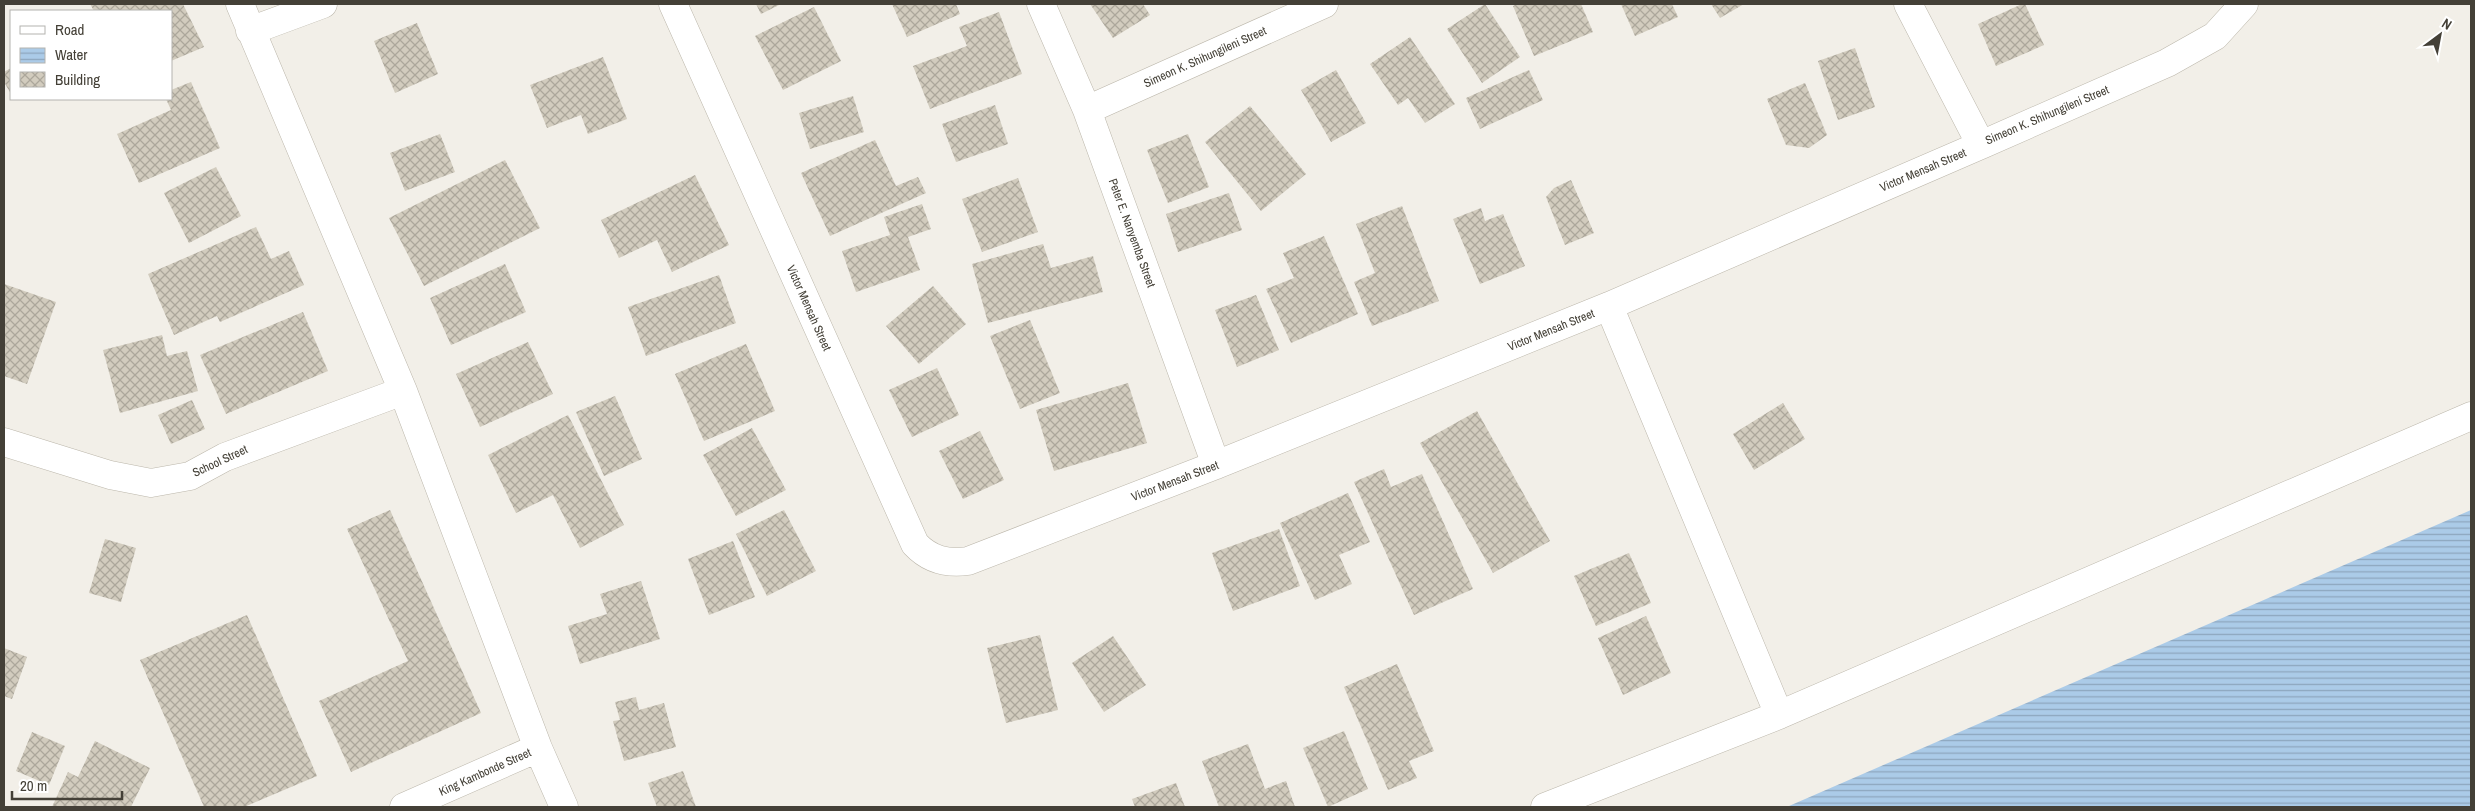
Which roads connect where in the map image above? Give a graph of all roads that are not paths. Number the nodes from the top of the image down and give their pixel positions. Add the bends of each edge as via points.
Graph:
1 (240, 4) edge
2 (323, 4) edge
3 (672, 4) edge
4 (1041, 4) edge
5 (1324, 4) edge
6 (1908, 4) edge
7 (2244, 4) edge
8 (250, 31) junction
9 (1087, 110) junction
10 (1981, 145) junction
11 (1609, 306) junction
12 (403, 391) junction
13 (2471, 416) edge
14 (4, 442) edge
15 (1216, 466) junction
16 (1779, 715) junction
17 (538, 748) junction
18 (404, 807) edge
19 (564, 807) edge
20 (1545, 807) edge

1 - 8 street
2 - 8 street
3 - 15 street, Victor Mensah Street via 910,535 924,554 951,563 968,561
4 - 9 street, Peter E. Nanyemba Street
5 - 9 street, Simeon K. Shihungileni Street
6 - 10 street, Simeon K. Shihungileni Street
7 - 10 street, Simeon K. Shihungileni Street via 2215,36 2166,63
8 - 12 street
9 - 15 street, Peter E. Nanyemba Street
10 - 11 street, Victor Mensah Street
11 - 15 street, Victor Mensah Street
11 - 16 street
12 - 14 street, School Street via 225,456 190,476 152,483 110,475
12 - 17 street
13 - 16 street
16 - 20 street
17 - 18 street, King Kambonde Street
17 - 19 street

